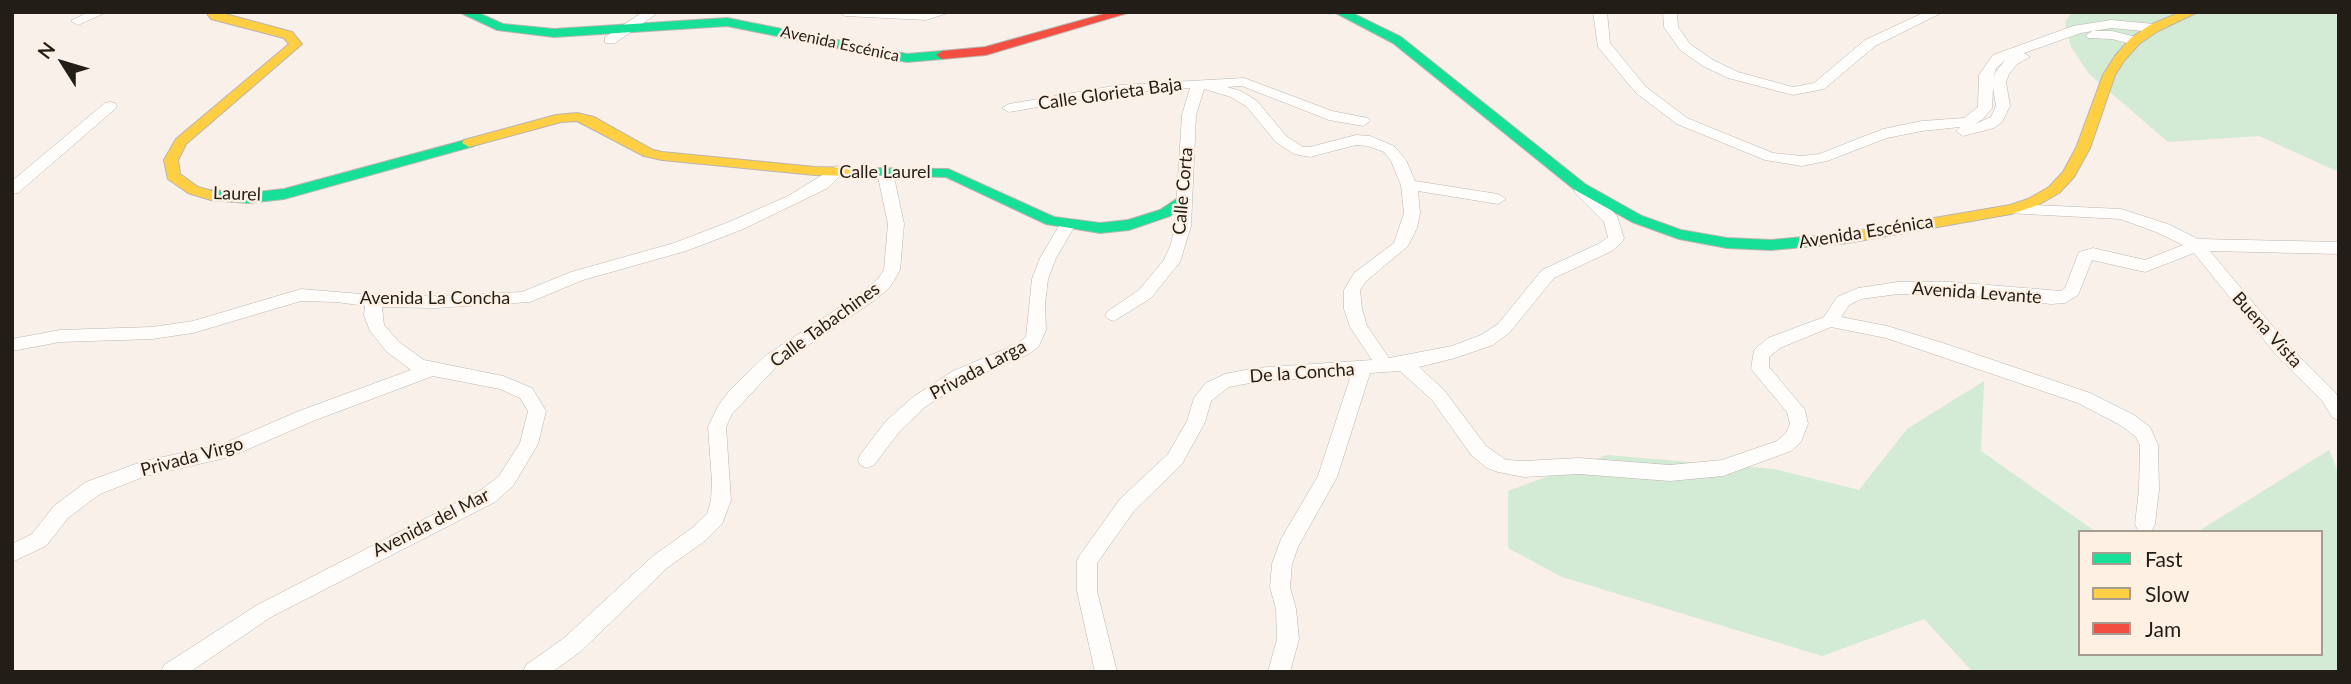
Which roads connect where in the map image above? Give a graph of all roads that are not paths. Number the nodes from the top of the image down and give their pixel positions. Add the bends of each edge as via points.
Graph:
1 (100, 12) edge
2 (212, 12) edge
3 (463, 12) edge
4 (652, 12) edge
5 (845, 12) edge
6 (944, 12) edge
7 (1125, 12) edge
8 (1340, 12) edge
9 (1600, 12) edge
10 (1670, 12) edge
11 (2192, 12) edge
12 (1934, 13) edge
13 (78, 21) dead end
14 (760, 27) junction
15 (625, 28) junction
16 (2154, 28) junction
17 (610, 40) junction
18 (2135, 41) junction
19 (1199, 83) junction
20 (110, 106) dead end
21 (1009, 108) dead end
22 (577, 117) joint
23 (1363, 121) dead end
24 (1903, 130) junction
25 (838, 171) junction
26 (885, 172) junction
27 (1409, 186) junction
28 (1580, 187) junction
29 (12, 189) edge
30 (1498, 199) dead end
31 (1184, 200) junction
32 (2011, 209) junction
33 (1068, 224) junction
34 (2196, 244) junction
35 (2339, 248) edge
36 (374, 301) junction
37 (1114, 315) dead end
38 (1830, 321) junction
39 (12, 345) edge
40 (1404, 364) junction
41 (1385, 366) junction
42 (1363, 368) junction
43 (429, 370) junction
44 (2339, 414) edge
45 (867, 460) dead end
46 (2145, 524) dead end
47 (12, 554) edge
48 (172, 672) edge
49 (534, 672) edge
50 (1105, 672) edge
51 (1279, 672) edge

1 - 13 street
2 - 22 main road, Laurel via 288,35 296,44 181,142 170,160 173,176 193,190 228,197 284,194
3 - 15 main road, Avenida Escénica via 520,31
3 - 17 main road, Avenida Escénica via 466,22 478,29 519,43
4 - 15 street
5 - 6 street via 926,16
7 - 14 main road, Avenida Escénica via 986,51 938,57 869,52
8 - 28 main road, Avenida Escénica via 1398,40
9 - 24 street via 1603,44 1641,90 1682,121 1741,147 1802,161
10 - 12 street via 1671,27 1685,47 1708,63 1733,75 1793,91 1819,86 1870,43
11 - 16 main road, Avenida Escénica
14 - 15 main road, Avenida Escénica via 704,21
14 - 17 main road, Avenida Escénica
15 - 17 street
16 - 18 main road, Avenida Escénica
16 - 24 street via 2110,24 2078,29 1998,58 1986,75 1985,108 1978,116 1966,122
18 - 24 street via 2102,34 2085,36 2012,61 1999,82 2003,106 1989,125 1955,132
18 - 32 main road, Avenida Escénica via 2109,75 2069,174 2054,190
19 - 21 street, Calle Glorieta Baja via 1119,89
19 - 23 street via 1244,82 1329,115
19 - 27 street, Calle Glorieta Baja via 1252,104 1281,139 1299,151 1356,140 1380,143 1398,160
19 - 31 street, Calle Corta via 1189,115
20 - 29 street
22 - 25 main road, Calle Laurel via 662,156
25 - 26 main road, Calle Laurel
25 - 36 street, Avenida La Concha via 794,200 735,226 659,254 577,276 524,298
26 - 33 main road, Calle Laurel via 948,173 1027,211
26 - 49 street, Calle Tabachines via 896,224 892,270 884,283 771,361 736,395 717,427 722,481 715,518 660,562 572,645
27 - 30 street
27 - 41 street, Calle Glorieta Baja via 1412,214 1400,246 1360,277 1353,290 1359,327
28 - 32 main road, Avenida Escénica via 1637,219 1679,234 1727,243 1834,240
28 - 40 street, De la Concha via 1611,220 1616,239 1548,274 1504,328 1487,340
31 - 33 main road, Calle Laurel via 1165,213 1129,225
31 - 37 street, Calle Corta via 1183,226 1172,262 1145,294
32 - 34 street via 2121,214
33 - 45 street, Privada Larga via 1040,279 1033,341 959,376 919,402
34 - 35 street
34 - 38 street, Avenida Levante via 2145,266 2085,256 2072,291 2065,297 1952,288 1878,290 1843,301
34 - 44 street, Buena Vista
36 - 39 street, Avenida La Concha via 301,295 193,327 60,336
36 - 43 street, Avenida del Mar via 376,327 393,347
38 - 40 street, Avenida Levante via 1774,343 1760,355 1760,369 1796,410 1799,424 1794,437 1762,455 1695,472 1579,466 1524,469 1494,463 1438,395
38 - 46 street via 1937,348 2084,398 2127,420 2143,432 2149,445
40 - 41 street, De la Concha
41 - 42 street, De la Concha
42 - 50 street, De la Concha via 1225,380 1203,398 1175,459 1127,505 1087,561 1087,591
42 - 51 street via 1327,477 1282,564 1280,587 1288,639
43 - 47 street, Privada Virgo via 223,452 144,469 93,488 61,512 39,540
43 - 48 street, Avenida del Mar via 503,383 533,400 537,411 529,444 506,481 466,509 264,611

